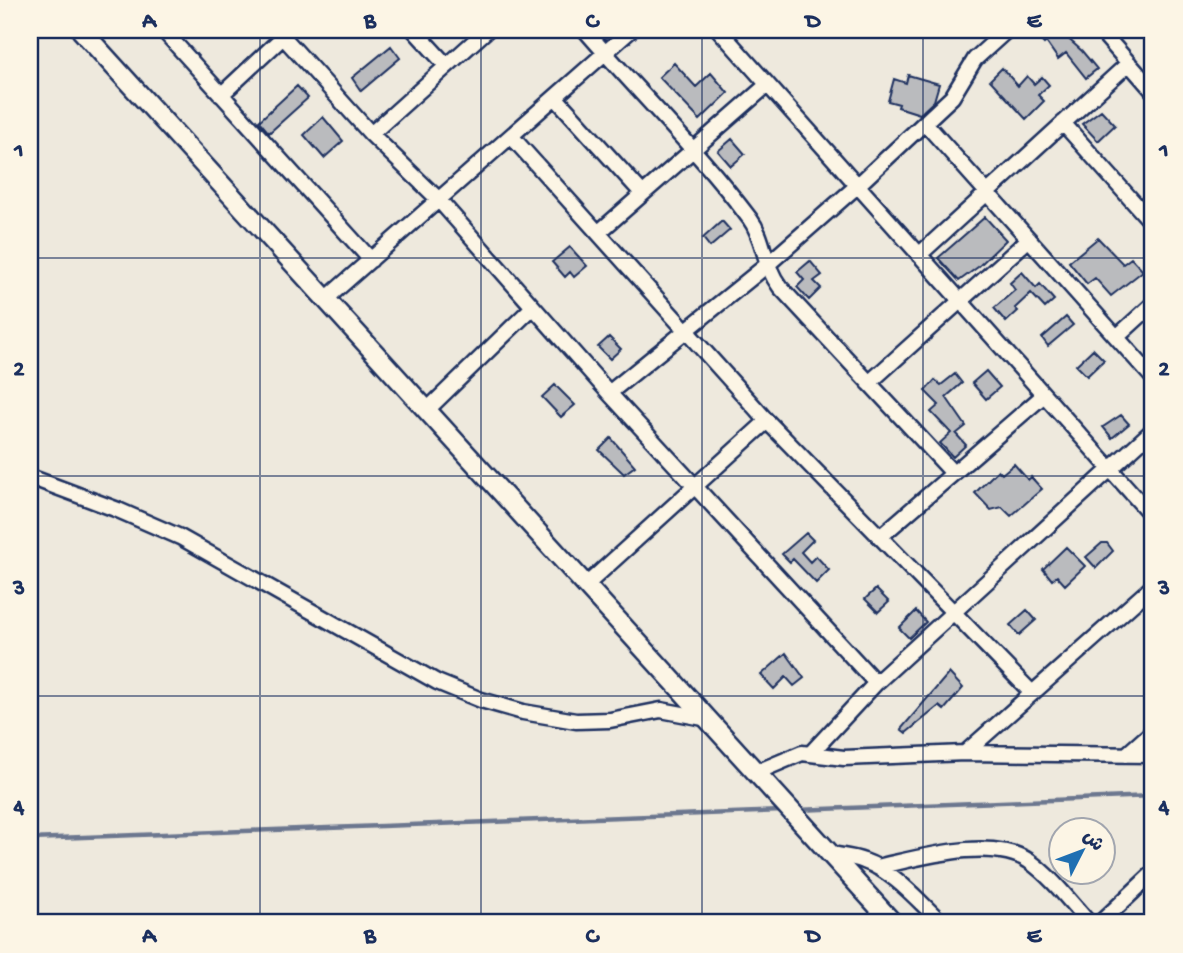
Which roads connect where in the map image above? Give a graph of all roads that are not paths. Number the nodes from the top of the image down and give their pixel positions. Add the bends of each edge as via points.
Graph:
1 (80, 30) edge
2 (163, 30) edge
3 (414, 30) edge
4 (487, 30) edge
5 (585, 30) edge
6 (631, 30) edge
7 (719, 30) edge
8 (1007, 30) edge
9 (1100, 30) edge
10 (280, 33) edge
11 (605, 53) junction
12 (1129, 63) junction
13 (446, 65) junction
14 (767, 85) junction
15 (1153, 90) edge
16 (221, 95) junction
17 (556, 98) junction
18 (925, 123) junction
19 (1063, 123) junction
20 (371, 134) junction
21 (511, 136) junction
22 (692, 150) junction
23 (857, 186) junction
24 (987, 192) junction
25 (642, 193) junction
26 (439, 200) junction
27 (1153, 224) edge
28 (598, 233) junction
29 (1029, 239) junction
30 (919, 255) junction
31 (371, 260) junction
32 (767, 265) junction
33 (326, 299) junction
34 (959, 300) junction
35 (1153, 304) edge
36 (533, 307) junction
37 (687, 331) junction
38 (1118, 336) junction
39 (1153, 378) edge
40 (869, 383) junction
41 (609, 393) junction
42 (1044, 395) junction
43 (427, 410) junction
44 (767, 421) junction
45 (1153, 430) edge
46 (1110, 469) junction
47 (953, 474) junction
48 (30, 477) edge
49 (695, 487) junction
50 (1153, 517) edge
51 (880, 537) junction
52 (585, 586) junction
53 (1153, 586) edge
54 (952, 613) junction
55 (876, 683) junction
56 (1032, 694) junction
57 (709, 719) junction
58 (1153, 731) edge
59 (811, 753) junction
60 (965, 753) junction
61 (1126, 755) junction
62 (1153, 755) edge
63 (757, 772) junction
64 (831, 854) junction
65 (877, 867) junction
66 (1153, 873) edge
67 (893, 923) edge
68 (942, 923) edge
69 (1089, 923) edge
70 (1100, 923) edge

1 - 33 main road
2 - 16 street
3 - 13 street
4 - 13 street
5 - 11 street
6 - 11 street
7 - 14 street
8 - 18 street via 975,59 952,97
9 - 12 street
10 - 16 street
10 - 20 street
11 - 17 street
11 - 22 street
12 - 15 street
12 - 19 street
13 - 20 street
14 - 22 street
14 - 23 street
16 - 31 street
17 - 21 street
17 - 25 street
18 - 23 street
18 - 24 street
19 - 24 street
19 - 27 street
20 - 26 street
21 - 26 street
21 - 28 street
22 - 25 street
22 - 32 street via 752,222
23 - 30 street
23 - 32 street
24 - 29 street
24 - 30 street
25 - 28 street
26 - 31 street
26 - 36 street
28 - 37 street
29 - 34 street
29 - 38 street
30 - 34 street
31 - 33 street
32 - 37 street
32 - 40 street via 780,287
33 - 43 main road
34 - 40 street
34 - 42 street
35 - 38 street
36 - 41 street
36 - 43 street
37 - 41 street
37 - 44 street
38 - 39 street
40 - 47 street
41 - 49 street
42 - 46 street
42 - 47 street
43 - 52 main road
44 - 49 street
44 - 51 street
45 - 46 street
46 - 50 street
46 - 54 street
47 - 51 street
48 - 57 street via 180,537 437,682 481,700 576,720 610,720 661,710
49 - 52 street
49 - 55 street
51 - 54 street
52 - 57 main road
53 - 56 street
54 - 55 street
54 - 56 street
55 - 59 street
56 - 60 street
57 - 63 main road
58 - 61 street
59 - 60 street via 844,758
59 - 63 street
60 - 61 street
61 - 62 street
63 - 64 main road
64 - 65 street
64 - 67 main road
65 - 68 street
65 - 69 street via 984,849 1009,852 1029,862
66 - 70 street

